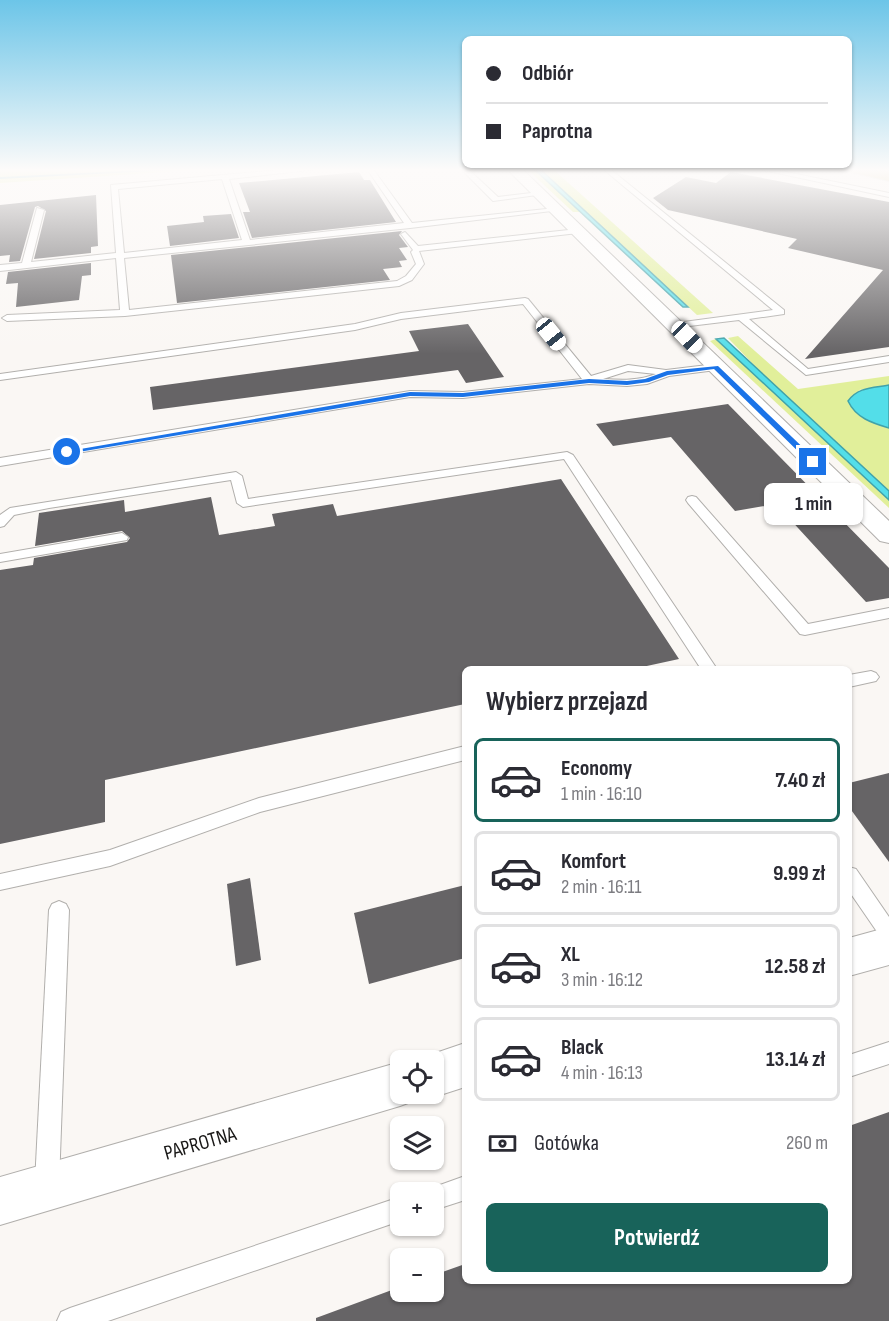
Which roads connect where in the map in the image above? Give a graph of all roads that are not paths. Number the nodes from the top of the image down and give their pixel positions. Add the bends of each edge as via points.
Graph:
1 (407, 230) edge
2 (35, 231) edge
3 (118, 231) edge
4 (243, 231) edge
5 (398, 231) edge
6 (573, 231) edge
7 (681, 231) edge
8 (579, 238) junction
9 (247, 242) junction
10 (415, 252) dead end
11 (121, 255) junction
12 (26, 265) junction
13 (0, 268) edge
14 (125, 313) junction
15 (741, 317) junction
16 (8, 318) dead end
17 (676, 326) junction
18 (889, 359) edge
19 (716, 367) junction
20 (0, 377) edge
21 (589, 381) junction
22 (0, 462) edge
23 (692, 500) dead end
24 (0, 523) edge
25 (889, 535) edge
26 (122, 537) dead end
27 (0, 558) edge
28 (889, 613) edge
29 (708, 666) edge
30 (871, 677) dead end
31 (852, 680) edge
32 (462, 754) edge
33 (852, 878) edge
34 (0, 882) edge
35 (59, 910) dead end
36 (889, 933) edge
37 (889, 946) edge
38 (852, 956) edge
39 (889, 1053) edge
40 (852, 1065) edge
41 (462, 1066) edge
42 (444, 1072) edge
43 (390, 1087) edge
44 (47, 1187) junction
45 (462, 1189) edge
46 (444, 1195) edge
47 (0, 1201) edge
48 (390, 1212) edge
49 (70, 1321) edge

1 - 8 lane via 416,249
2 - 12 lane
3 - 11 lane
4 - 9 lane
5 - 9 lane
6 - 8 street
7 - 15 lane via 781,312
8 - 17 street
9 - 11 lane
10 - 14 lane via 420,264 409,278 399,283
11 - 12 lane
11 - 14 lane
12 - 13 lane
14 - 16 lane
15 - 17 lane
15 - 18 lane via 806,372
17 - 19 street
19 - 21 lane via 667,373 646,381
19 - 25 street
20 - 21 lane via 525,301
21 - 22 lane via 463,395 410,394
23 - 28 lane via 805,630
24 - 29 lane via 10,512 49,504 236,476 243,503 567,455
26 - 27 lane
30 - 31 lane
32 - 34 lane via 259,806 110,858
33 - 36 lane
35 - 44 lane
37 - 38 street
39 - 40 lane
41 - 42 street
43 - 44 street, PAPROTNA
44 - 47 street, PAPROTNA
45 - 46 lane
48 - 49 lane

